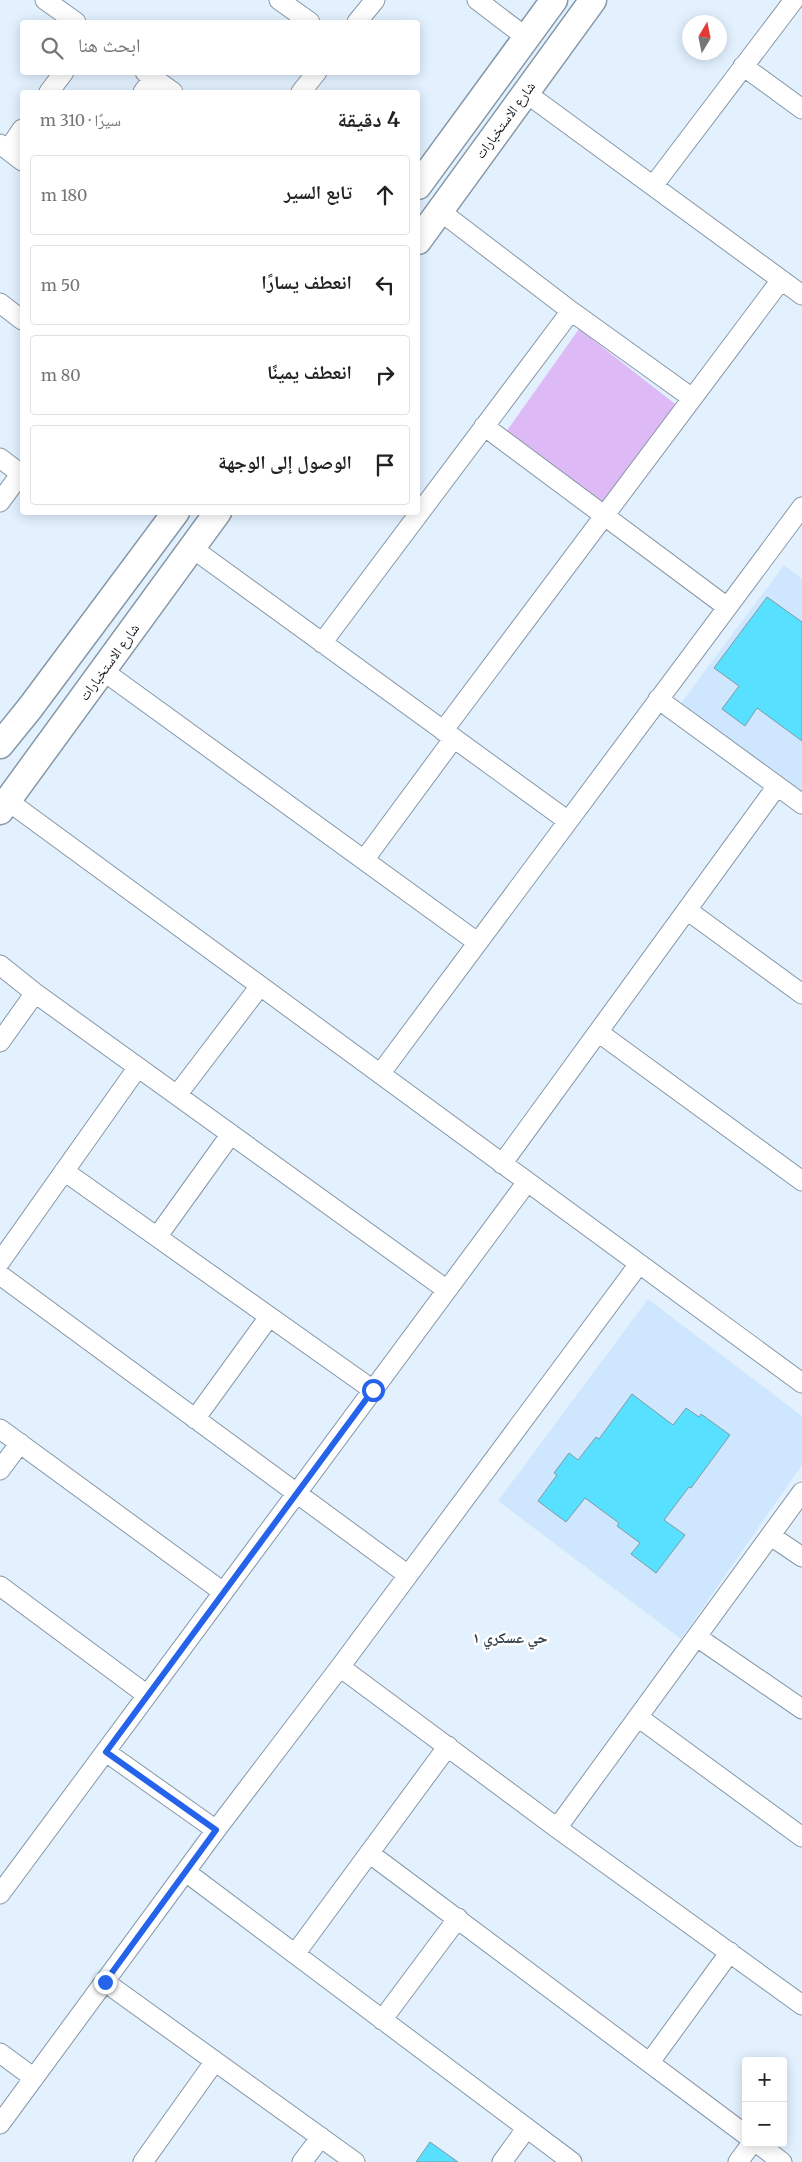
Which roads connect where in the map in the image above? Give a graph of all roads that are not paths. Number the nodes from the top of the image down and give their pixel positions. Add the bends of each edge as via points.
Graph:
1 (45, 0) edge
2 (279, 0) edge
3 (375, 0) edge
4 (477, 0) edge
5 (554, 0) edge
6 (593, 0) edge
7 (794, 0) edge
8 (73, 20) edge
9 (307, 20) edge
10 (359, 20) edge
11 (526, 38) junction
12 (743, 66) junction
13 (62, 75) edge
14 (315, 75) edge
15 (147, 81) edge
16 (51, 90) edge
17 (168, 90) edge
18 (303, 90) edge
19 (526, 93) junction
20 (802, 109) edge
21 (20, 133) edge
22 (10, 152) edge
23 (420, 183) edge
24 (653, 186) junction
25 (440, 211) junction
26 (420, 238) edge
27 (781, 280) junction
28 (802, 295) edge
29 (0, 303) edge
30 (571, 311) junction
31 (20, 318) edge
32 (692, 398) junction
33 (484, 426) junction
34 (0, 458) edge
35 (20, 472) edge
36 (20, 476) edge
37 (0, 502) edge
38 (802, 507) edge
39 (420, 512) edge
40 (174, 515) edge
41 (216, 515) edge
42 (418, 515) edge
43 (604, 516) junction
44 (192, 548) junction
45 (727, 607) junction
46 (322, 643) junction
47 (102, 670) junction
48 (658, 699) junction
49 (30, 708) junction
50 (60, 728) junction
51 (449, 734) junction
52 (0, 745) edge
53 (777, 786) junction
54 (802, 804) edge
55 (4, 806) edge
56 (568, 821) junction
57 (364, 860) junction
58 (687, 910) junction
59 (477, 942) junction
60 (0, 965) edge
61 (260, 986) junction
62 (35, 993) junction
63 (802, 994) edge
64 (598, 1032) junction
65 (0, 1042) edge
66 (138, 1067) junction
67 (380, 1074) junction
68 (177, 1095) junction
69 (231, 1134) junction
70 (502, 1164) junction
71 (64, 1171) junction
72 (802, 1181) edge
73 (527, 1182) junction
74 (157, 1237) junction
75 (0, 1262) edge
76 (639, 1264) junction
77 (0, 1275) edge
78 (447, 1290) junction
79 (269, 1317) junction
80 (802, 1383) edge
81 (373, 1390) junction
82 (195, 1419) junction
83 (0, 1429) edge
84 (20, 1443) junction
85 (0, 1470) edge
86 (802, 1492) edge
87 (296, 1493) junction
88 (770, 1536) junction
89 (802, 1557) edge
90 (408, 1575) junction
91 (0, 1586) edge
92 (223, 1592) junction
93 (697, 1637) junction
94 (340, 1667) junction
95 (147, 1695) junction
96 (802, 1709) edge
97 (638, 1717) junction
98 (448, 1746) junction
99 (106, 1752) junction
100 (557, 1828) junction
101 (216, 1830) junction
102 (802, 1837) edge
103 (370, 1852) junction
104 (186, 1872) junction
105 (0, 1894) edge
106 (458, 1918) junction
107 (730, 1952) junction
108 (295, 1954) junction
109 (105, 1982) junction
110 (802, 2005) edge
111 (382, 2020) junction
112 (0, 2053) edge
113 (215, 2061) junction
114 (650, 2062) junction
115 (34, 2078) junction
116 (0, 2124) edge
117 (526, 2129) junction
118 (742, 2132) edge
119 (321, 2137) junction
120 (749, 2147) edge
121 (762, 2147) edge
122 (142, 2162) edge
123 (302, 2162) edge
124 (355, 2162) edge
125 (502, 2162) edge
126 (572, 2162) edge
127 (738, 2162) edge
128 (782, 2162) edge

1 - 8 street
2 - 9 street
3 - 10 street
4 - 11 street
5 - 11 main road
6 - 19 main road, شارع الاستخبارات
7 - 12 street
11 - 23 main road
12 - 20 street
12 - 24 street
13 - 16 street
14 - 18 street
15 - 17 street
19 - 24 street
19 - 25 main road, شارع الاستخبارات
21 - 22 street
24 - 27 street
25 - 26 main road, شارع الاستخبارات
25 - 30 street
27 - 28 street
27 - 32 street
29 - 31 street
30 - 32 street
30 - 33 street
32 - 43 street
33 - 39 street
33 - 43 street
34 - 35 street
36 - 37 street
38 - 45 street
40 - 49 main road
41 - 44 main road, شارع الاستخبارات
42 - 46 street
43 - 45 street
43 - 51 street
44 - 46 street
44 - 47 main road, شارع الاستخبارات
45 - 48 street
46 - 51 street
47 - 50 main road, شارع الاستخبارات
47 - 57 street
48 - 53 street
48 - 56 street
49 - 50 main road
49 - 52 main road
50 - 55 main road, شارع الاستخبارات
51 - 56 street
51 - 57 street
53 - 54 street
53 - 58 street
55 - 61 street
56 - 59 street
57 - 59 street
58 - 63 street
58 - 64 street
59 - 67 street
60 - 62 street
61 - 67 street
61 - 68 street
62 - 65 street
62 - 66 street
64 - 70 street
64 - 72 street
66 - 68 street
66 - 71 street
67 - 70 street
68 - 69 street
69 - 74 street
69 - 78 street
70 - 73 street
71 - 74 street
71 - 75 street
73 - 76 street
73 - 78 street
74 - 79 street
76 - 80 street
76 - 90 street
77 - 82 street
78 - 81 street
79 - 81 street
79 - 82 street
81 - 87 street
82 - 87 street
83 - 84 street
84 - 85 street
84 - 92 street
86 - 88 street
87 - 90 street
87 - 92 street
88 - 89 street
88 - 93 street
90 - 94 street
91 - 95 street
92 - 95 street
93 - 96 street
93 - 97 street
94 - 98 street
94 - 101 street
95 - 99 street
97 - 100 street
97 - 102 street
98 - 100 street
98 - 103 street
99 - 101 street
99 - 105 street
100 - 107 street
101 - 104 street
103 - 106 street
103 - 108 street
104 - 108 street
104 - 109 street
106 - 111 street
106 - 114 street
107 - 110 street
107 - 114 street
108 - 111 street
109 - 113 street
109 - 115 street
111 - 117 street
112 - 115 street
113 - 119 street
113 - 122 street
114 - 118 street
115 - 116 street
117 - 125 street
117 - 126 street
119 - 123 street
119 - 124 street
120 - 127 street
121 - 128 street

